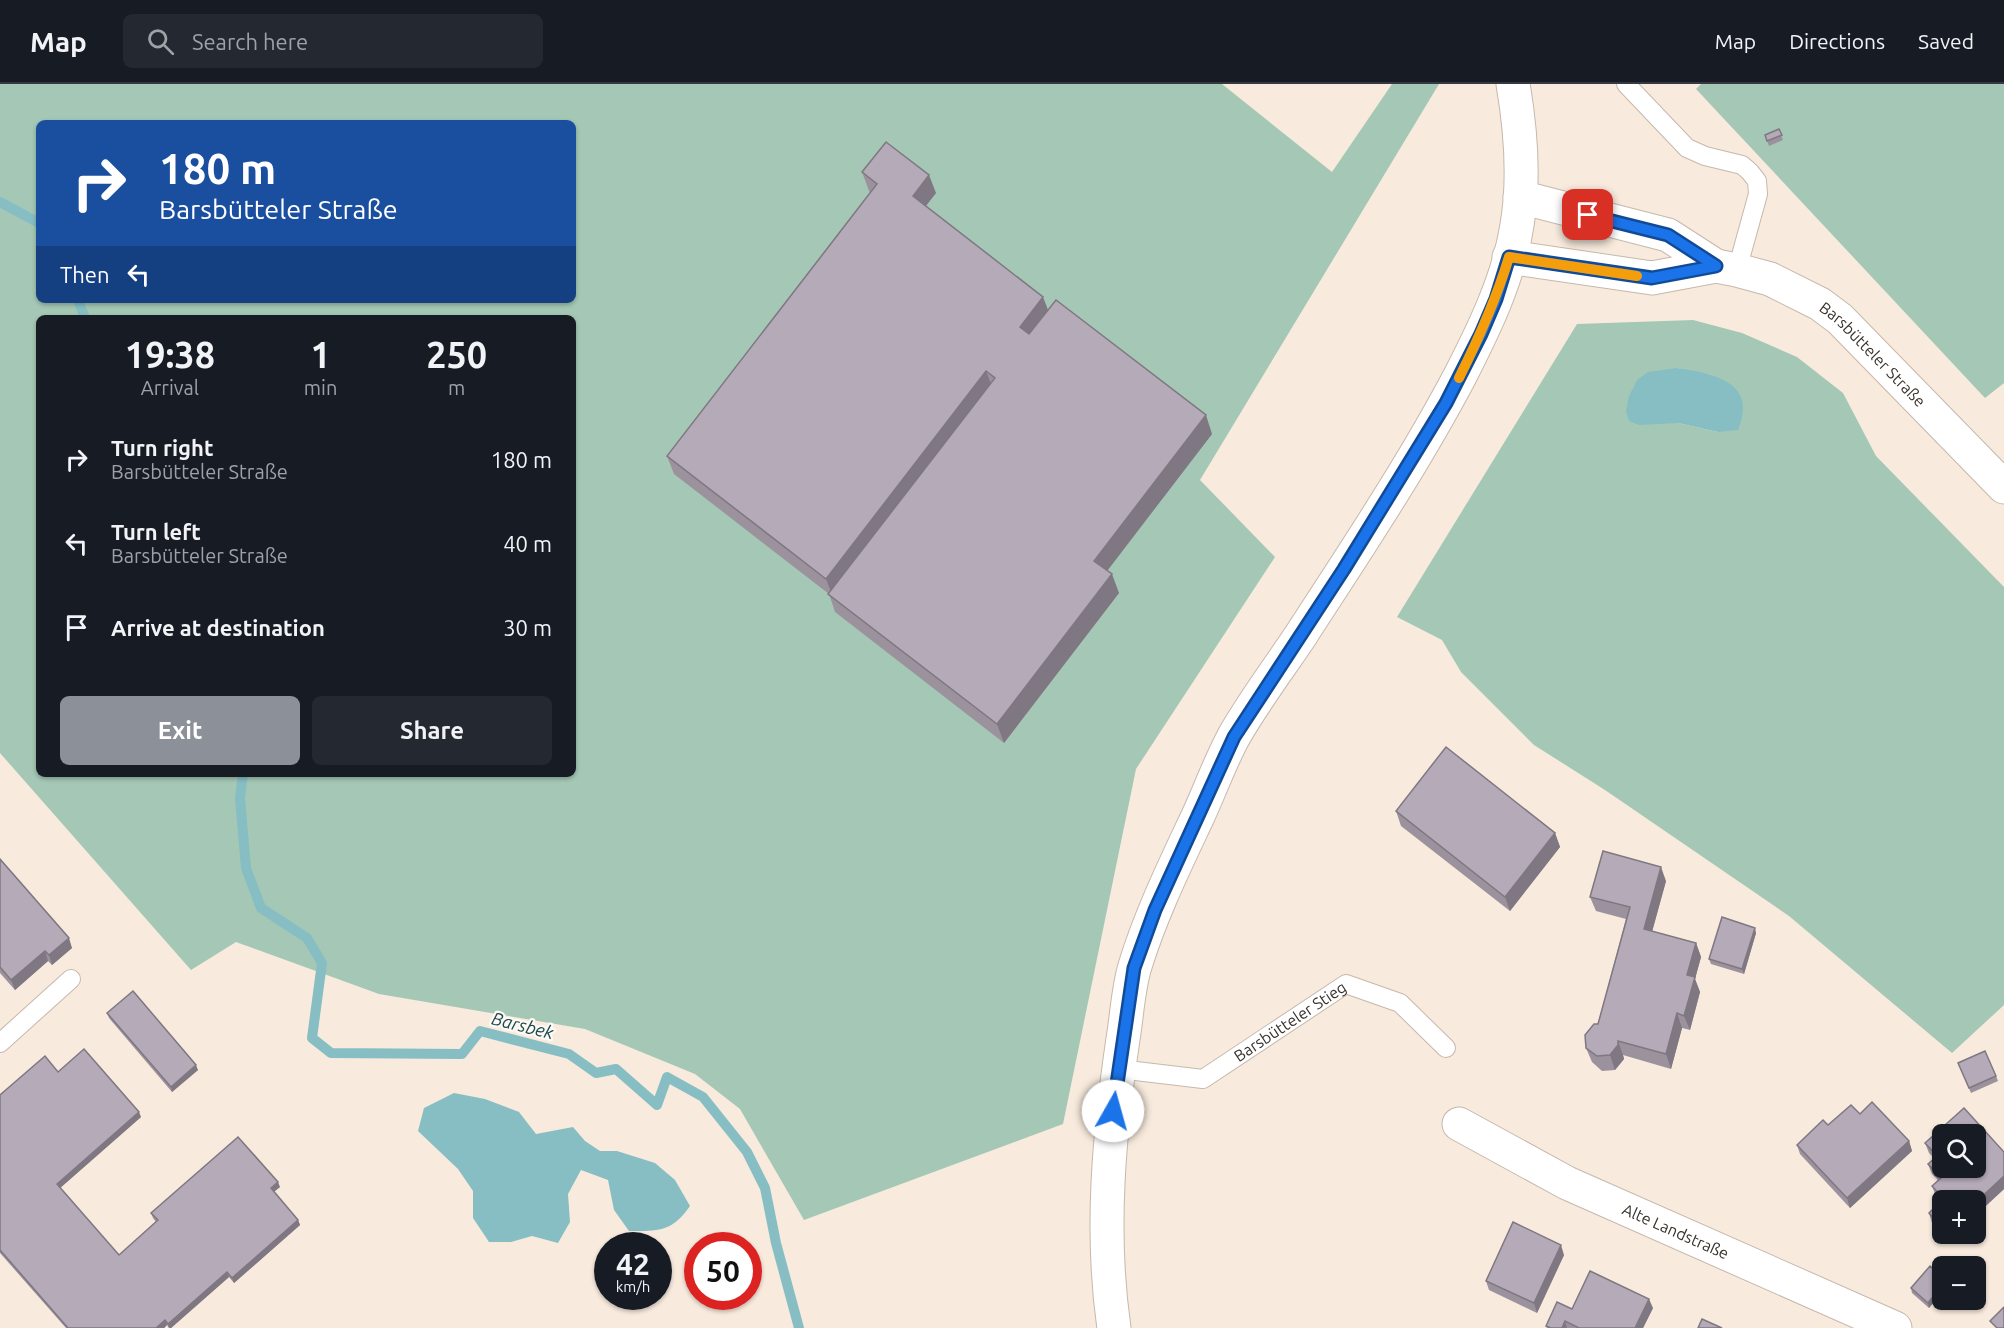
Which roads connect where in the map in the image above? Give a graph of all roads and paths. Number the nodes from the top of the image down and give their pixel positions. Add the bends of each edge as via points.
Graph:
1 (1513, 84) edge
2 (1626, 84) edge
3 (1520, 197) junction
4 (1509, 257) junction
5 (1727, 268) junction
6 (2004, 487) edge
7 (71, 979) dead end
8 (0, 1043) edge
9 (1446, 1048) dead end
10 (1119, 1069) junction
11 (1459, 1124) dead end
12 (1114, 1328) edge
13 (1895, 1328) edge

1 - 3 main road via 1522,169
2 - 5 lane via 1687,147 1742,165 1757,180 1758,194
3 - 4 main road
3 - 5 main road, Barsbütteler Straße via 1668,235
4 - 5 main road, Barsbütteler Straße via 1652,278
4 - 10 main road via 1481,334 1446,403 1234,737 1155,910 1134,968
5 - 6 main road, Barsbütteler Straße via 1770,279 1820,304 1840,319
7 - 8 lane
9 - 10 lane, Barsbütteler Stieg via 1400,1003 1346,984 1203,1079
10 - 12 main road via 1108,1153 1108,1250
11 - 13 main road, Alte Landstraße via 1567,1183

